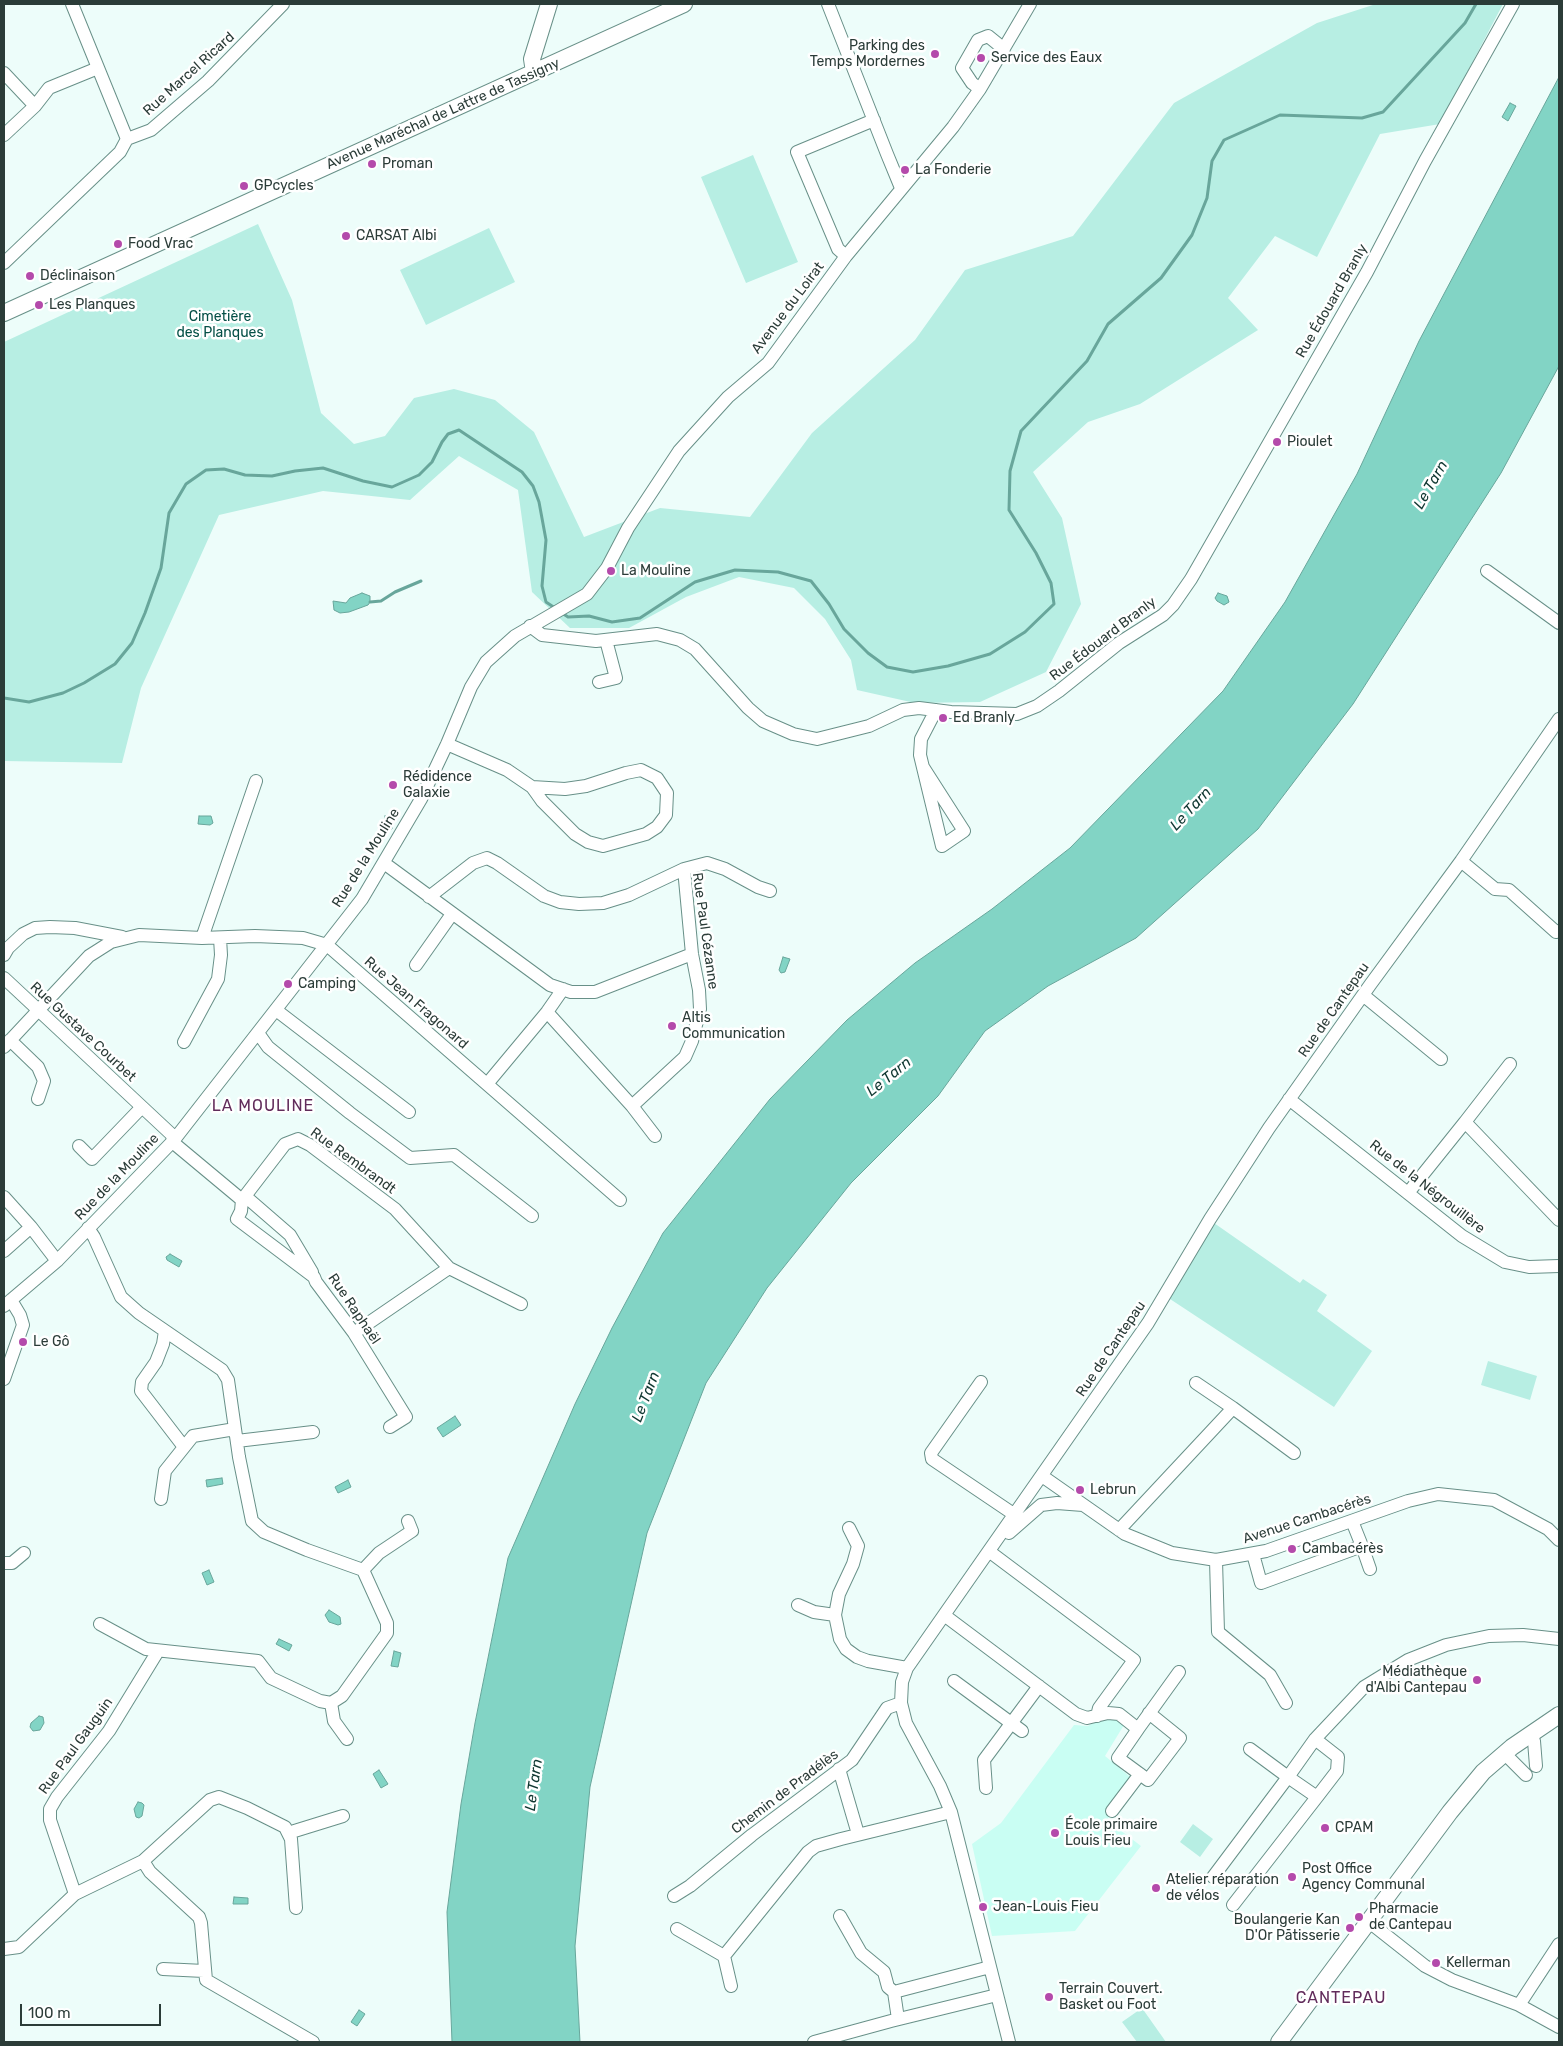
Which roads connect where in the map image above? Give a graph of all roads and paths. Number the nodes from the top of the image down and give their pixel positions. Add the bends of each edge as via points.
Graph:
1 (72, 4) edge
2 (283, 4) edge
3 (549, 4) edge
4 (684, 4) edge
5 (828, 4) edge
6 (1030, 4) edge
7 (1512, 4) edge
8 (1004, 49) junction
9 (98, 68) junction
10 (534, 72) junction
11 (4, 73) edge
12 (980, 89) junction
13 (35, 106) junction
14 (874, 120) junction
15 (4, 135) edge
16 (127, 139) junction
17 (902, 188) junction
18 (846, 256) junction
19 (4, 263) edge
20 (6, 311) edge
21 (1487, 571) dead end
22 (588, 594) joint
23 (1559, 623) edge
24 (530, 626) junction
25 (606, 640) junction
26 (599, 682) dead end
27 (936, 710) junction
28 (1559, 719) edge
29 (447, 744) junction
30 (923, 767) junction
31 (256, 781) dead end
32 (532, 787) junction
33 (1461, 861) junction
34 (384, 863) junction
35 (684, 869) junction
36 (770, 891) dead end
37 (429, 897) junction
38 (452, 914) junction
39 (1559, 932) edge
40 (127, 938) junction
41 (202, 938) junction
42 (220, 938) junction
43 (327, 944) junction
44 (692, 954) junction
45 (4, 955) edge
46 (416, 965) dead end
47 (4, 978) edge
48 (563, 989) junction
49 (1363, 995) junction
50 (276, 1010) junction
51 (37, 1011) junction
52 (547, 1012) junction
53 (258, 1033) junction
54 (184, 1042) dead end
55 (7, 1044) edge
56 (1441, 1059) dead end
57 (1510, 1064) dead end
58 (487, 1084) junction
59 (38, 1099) dead end
60 (1289, 1099) junction
61 (632, 1106) junction
62 (142, 1107) junction
63 (409, 1112) dead end
64 (1464, 1122) junction
65 (655, 1136) dead end
66 (174, 1140) junction
67 (79, 1146) dead end
68 (1408, 1192) junction
69 (4, 1197) edge
70 (243, 1198) junction
71 (620, 1200) dead end
72 (532, 1216) dead end
73 (1559, 1220) edge
74 (31, 1227) junction
75 (88, 1228) junction
76 (4, 1251) edge
77 (57, 1260) junction
78 (1559, 1266) edge
79 (449, 1268) junction
80 (314, 1277) junction
81 (7, 1303) edge
82 (521, 1304) dead end
83 (165, 1331) junction
84 (354, 1333) junction
85 (4, 1379) edge
86 (981, 1382) dead end
87 (1196, 1383) dead end
88 (1233, 1408) junction
89 (390, 1427) dead end
90 (312, 1432) dead end
91 (236, 1435) junction
92 (184, 1447) junction
93 (1294, 1453) dead end
94 (1042, 1476) junction
95 (161, 1499) dead end
96 (1083, 1505) junction
97 (1015, 1515) junction
98 (408, 1521) dead end
99 (1352, 1521) junction
100 (849, 1528) dead end
101 (1119, 1530) junction
102 (1559, 1540) edge
103 (1362, 1546) junction
104 (990, 1552) junction
105 (24, 1553) dead end
106 (1253, 1554) junction
107 (1216, 1560) junction
108 (4, 1563) edge
109 (1370, 1569) dead end
110 (363, 1570) junction
111 (798, 1605) dead end
112 (944, 1614) junction
113 (835, 1615) junction
114 (100, 1624) dead end
115 (1559, 1639) edge
116 (158, 1651) junction
117 (907, 1668) junction
118 (1179, 1672) dead end
119 (954, 1681) dead end
120 (1040, 1686) junction
121 (331, 1702) junction
122 (901, 1703) junction
123 (1286, 1703) dead end
124 (1149, 1713) junction
125 (1559, 1714) edge
126 (1097, 1716) junction
127 (1559, 1724) edge
128 (1017, 1727) junction
129 (1138, 1730) junction
130 (347, 1739) dead end
131 (1315, 1739) junction
132 (1534, 1741) junction
133 (1250, 1749) dead end
134 (1510, 1759) junction
135 (1536, 1766) dead end
136 (839, 1770) junction
137 (1140, 1774) junction
138 (1526, 1775) dead end
139 (1288, 1777) junction
140 (986, 1788) dead end
141 (1317, 1797) junction
142 (1112, 1811) dead end
143 (951, 1812) junction
144 (343, 1816) dead end
145 (288, 1833) junction
146 (858, 1834) junction
147 (143, 1861) junction
148 (1213, 1877) dead end
149 (75, 1894) junction
150 (674, 1896) dead end
151 (1233, 1905) dead end
152 (296, 1908) dead end
153 (840, 1916) dead end
154 (1372, 1924) junction
155 (677, 1929) dead end
156 (1559, 1944) edge
157 (4, 1949) edge
158 (724, 1956) junction
159 (990, 1968) junction
160 (163, 1969) dead end
161 (204, 1971) junction
162 (731, 1986) dead end
163 (894, 1992) junction
164 (997, 1995) junction
165 (1518, 2005) junction
166 (898, 2019) junction
167 (1559, 2027) edge
168 (313, 2042) edge
169 (814, 2042) edge
170 (1009, 2042) edge
171 (1278, 2042) edge
172 (1289, 2042) edge

1 - 9 street
2 - 16 street, Rue Marcel Ricard via 208,81 151,130
3 - 10 main road via 532,59
4 - 10 main road, Avenue Maréchal de Lattre de Tassigny
5 - 14 street
6 - 8 street, Avenue du Loirat
7 - 27 street, Rue Édouard Branly via 1367,272 1173,605 1037,706 1016,714
8 - 12 street, Avenue du Loirat
8 - 12 street via 988,36 978,40 962,68
9 - 13 street via 49,88
9 - 16 street
10 - 20 main road, Avenue Maréchal de Lattre de Tassigny
11 - 13 street
12 - 17 street, Avenue du Loirat
13 - 15 street
14 - 17 street
14 - 18 street via 797,152 838,249
16 - 19 street via 120,152
17 - 18 street, Avenue du Loirat
18 - 22 street, Avenue du Loirat via 768,363 728,397 680,451
21 - 23 street
22 - 24 street, Rue de la Mouline
24 - 25 street, Rue Édouard Branly via 550,637
24 - 29 street, Rue de la Mouline via 490,658 471,687
25 - 26 street via 616,678
25 - 27 street, Rue Édouard Branly via 657,634 680,640 695,649 763,721 793,734 817,739 869,726 903,710
27 - 30 street via 921,739
28 - 33 street, Rue de Cantepau
29 - 32 street via 507,770
29 - 34 street, Rue de la Mouline
30 - 30 street via 927,785 942,846 964,831
31 - 41 street
32 - 32 street via 575,834 603,846 646,834 657,827 666,815 667,793 657,778 641,770 586,786 565,789
33 - 39 street via 1495,889 1509,890
33 - 49 street, Rue de Cantepau
34 - 37 street
34 - 43 street, Rue de la Mouline via 362,899
35 - 36 street via 707,863
35 - 37 street, Rue Paul Cézanne via 629,895 603,903 579,904 544,896 487,858 473,863
35 - 44 street, Rue Paul Cézanne
37 - 38 street
38 - 46 street
38 - 48 street via 550,985
40 - 41 street via 139,935
40 - 45 street via 75,928 35,928 23,934
40 - 51 street via 111,942 89,956
41 - 42 street
42 - 43 street via 302,938
42 - 54 street via 218,979
43 - 50 street, Rue de la Mouline
43 - 58 street, Rue Jean Fragonard
44 - 48 street via 595,992
44 - 61 street, Rue Paul Cézanne via 700,1009 692,1040 685,1057
47 - 51 street, Rue Gustave Courbet
48 - 52 street
49 - 56 street
49 - 60 street, Rue de Cantepau
50 - 53 street, Rue de la Mouline
50 - 63 street
51 - 55 street
51 - 62 street, Rue Gustave Courbet
52 - 58 street
52 - 61 street
53 - 66 street, Rue de la Mouline
53 - 72 street via 268,1047 410,1158 454,1154
55 - 59 street via 38,1067 44,1081
57 - 64 street
58 - 71 street, Rue Jean Fragonard
60 - 68 street, Rue de la Négrouillère
60 - 94 street, Rue de Cantepau via 1210,1219 1148,1323
61 - 65 street
62 - 66 street, Rue Gustave Courbet
62 - 67 street via 92,1159
64 - 68 street
64 - 73 street
66 - 70 street via 178,1147
66 - 75 street, Rue de la Mouline
68 - 78 street, Rue de la Négrouillère via 1462,1236 1505,1262 1529,1267
69 - 74 street
70 - 79 street, Rue Rembrandt via 285,1144 298,1139 395,1209
70 - 80 street via 290,1235
70 - 80 street, Rue Raphaël via 237,1219
74 - 76 street
74 - 77 street
75 - 77 street, Rue de la Mouline
75 - 83 street via 121,1296
77 - 81 street, Rue de la Mouline
79 - 82 street, Rue Rembrandt
79 - 84 street
80 - 84 street, Rue Raphaël
81 - 85 street via 20,1314 23,1325
83 - 91 street via 222,1370 228,1380
83 - 92 street via 164,1344 142,1382 140,1392
84 - 89 street, Rue Raphaël via 406,1417
86 - 97 street via 931,1453 932,1459
87 - 88 street
88 - 93 street
88 - 101 street
90 - 91 street
91 - 92 street via 193,1436
91 - 110 street via 252,1522 264,1532
92 - 95 street via 165,1471
94 - 96 street, Avenue Cambacérès
94 - 97 street, Rue de Cantepau
96 - 101 street, Avenue Cambacérès
96 - 104 street via 1041,1504
97 - 104 street, Rue de Cantepau
98 - 110 street via 412,1531 380,1552
99 - 102 street, Avenue Cambacérès via 1438,1494 1494,1500 1548,1528
99 - 103 street
99 - 106 street, Avenue Cambacérès
100 - 113 street via 858,1546 854,1564 839,1594
101 - 107 street, Avenue Cambacérès via 1147,1545 1172,1553
103 - 106 street via 1261,1583
103 - 109 street
104 - 112 street, Rue de Cantepau
104 - 126 street via 1063,1611 1134,1660 1099,1708
105 - 108 street via 12,1564
106 - 107 street, Avenue Cambacérès
107 - 123 street via 1218,1632 1270,1674
110 - 121 street via 387,1623 386,1633 342,1696
111 - 113 street via 814,1612
112 - 117 street, Rue de Cantepau
112 - 120 street
113 - 117 street via 836,1627 846,1649 868,1661
114 - 116 street via 146,1649
115 - 131 street via 1489,1636 1446,1645 1408,1660 1364,1687
116 - 121 street via 258,1661 271,1678 320,1701
116 - 149 street, Rue Paul Gauguin via 109,1731 50,1809 50,1820
117 - 122 street, Rue de Cantepau via 902,1682
118 - 124 street
119 - 128 street
120 - 126 street via 1076,1714 1087,1718
120 - 128 street
121 - 130 street via 334,1721
122 - 136 street, Chemin de Pradélès via 887,1708 852,1760
122 - 143 street, Rue de Cantepau via 906,1723
124 - 129 street
124 - 137 street via 1180,1738 1148,1780
125 - 154 main road via 1512,1747 1484,1772 1450,1812
126 - 129 street via 1119,1714
127 - 132 main road
128 - 140 street via 984,1760
129 - 137 street via 1118,1758
131 - 139 street
131 - 141 street via 1338,1757 1337,1771
132 - 134 main road
132 - 135 street
133 - 139 street
134 - 138 street
134 - 154 main road via 1491,1776
136 - 146 street
136 - 150 street, Chemin de Pradélès
137 - 142 street
139 - 141 street
139 - 148 street
141 - 151 street
143 - 146 street
143 - 159 street, Rue de Cantepau
144 - 145 street
145 - 147 street via 285,1827 219,1797 210,1800
145 - 152 street
146 - 158 street via 816,1846 808,1852
147 - 149 street
147 - 161 street via 150,1872 199,1917
149 - 157 street via 19,1947
153 - 163 street via 861,1953 884,1972 888,1987
154 - 165 street via 1425,1966
154 - 171 main road
154 - 172 main road
155 - 158 street
156 - 165 street
158 - 162 street
159 - 163 street
159 - 164 street, Rue de Cantepau
160 - 161 street
161 - 168 street via 206,1980 213,1985
163 - 166 street
164 - 166 street
164 - 170 street, Rue de Cantepau
165 - 167 street
166 - 169 street

